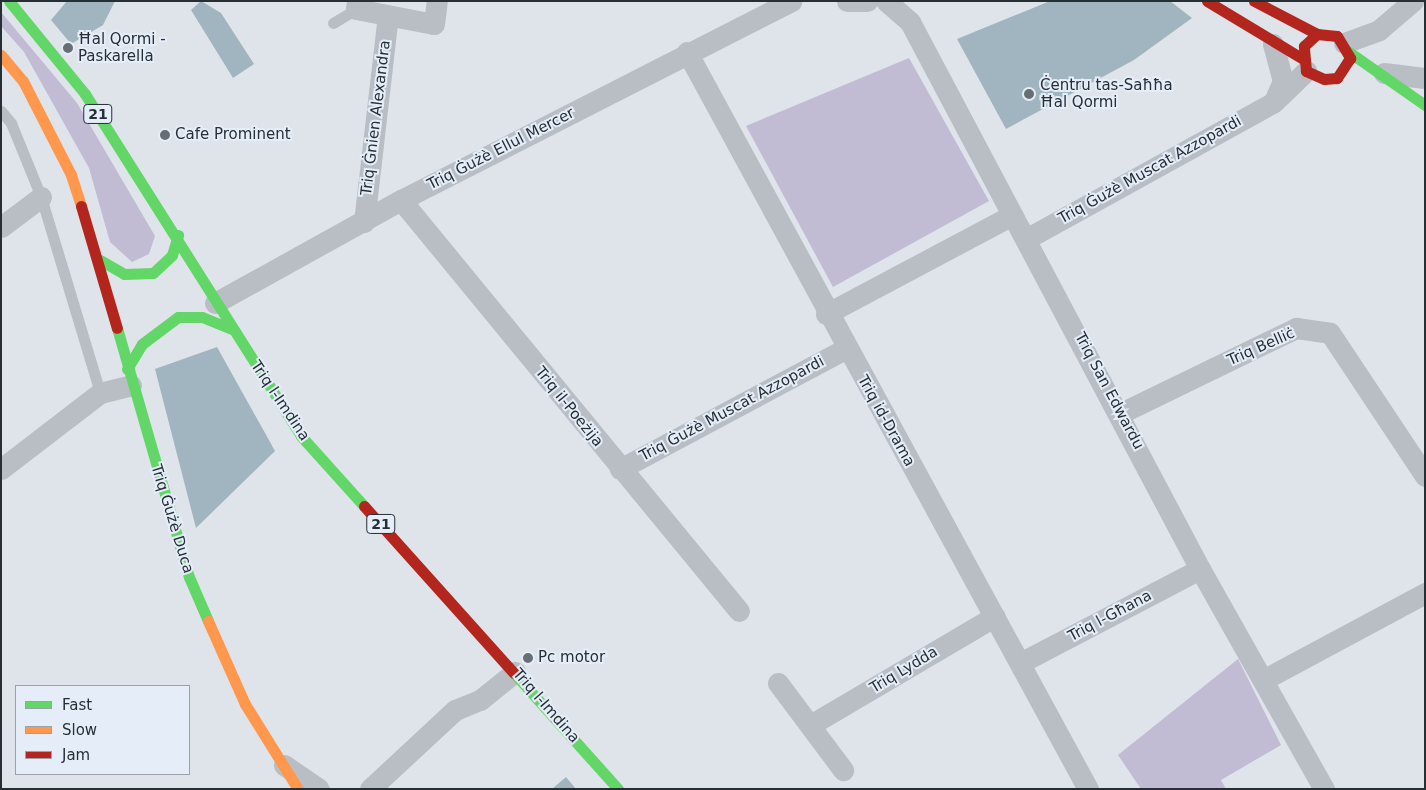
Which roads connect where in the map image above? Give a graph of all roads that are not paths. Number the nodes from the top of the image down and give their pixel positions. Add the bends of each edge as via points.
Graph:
1 (9, 1) edge
2 (437, 1) edge
3 (791, 1) edge
4 (847, 1) edge
5 (867, 1) edge
6 (886, 1) edge
7 (1207, 1) edge
8 (1254, 1) edge
9 (1412, 1) edge
10 (357, 5) edge
11 (388, 15) junction
12 (333, 23) dead end
13 (1317, 34) junction
14 (1273, 44) junction
15 (1346, 47) junction
16 (687, 52) junction
17 (1, 55) edge
18 (1304, 65) junction
19 (1384, 73) junction
20 (1425, 78) edge
21 (1274, 102) junction
22 (1425, 105) edge
23 (1, 111) edge
24 (41, 197) junction
25 (401, 200) junction
26 (1012, 215) junction
27 (364, 222) junction
28 (1, 227) edge
29 (178, 235) junction
30 (1026, 239) junction
31 (100, 260) junction
32 (215, 303) junction
33 (826, 314) junction
34 (232, 329) junction
35 (845, 349) junction
36 (129, 377) junction
37 (100, 393) junction
38 (1121, 413) junction
39 (1, 469) edge
40 (620, 469) junction
41 (1425, 476) edge
42 (1200, 569) junction
43 (1425, 593) edge
44 (739, 611) dead end
45 (995, 616) junction
46 (1020, 663) junction
47 (516, 672) junction
48 (1263, 680) junction
49 (778, 683) dead end
50 (812, 724) junction
51 (282, 763) junction
52 (843, 770) dead end
53 (610, 786) edge
54 (298, 789) edge
55 (319, 789) edge
56 (370, 789) edge
57 (1088, 789) edge
58 (1324, 789) edge

1 - 29 main road, Triq l-Imdina / 21 via 85,94
2 - 11 street via 434,24
3 - 16 street, Triq Ġużè Ellul Mercer
4 - 5 street
6 - 26 street, Triq San Edwardu via 910,22
7 - 14 main road
8 - 13 main road
9 - 15 street via 1379,30
10 - 11 street
10 - 12 lane
11 - 27 street, Triq Ġnien Alexandra
13 - 15 main road via 1338,36
13 - 18 main road via 1304,46
14 - 18 main road
14 - 21 street via 1283,81
15 - 18 main road via 1346,70 1337,78 1324,79
15 - 19 main road
16 - 25 street, Triq Ġużè Ellul Mercer
16 - 33 street, Triq id-Drama
17 - 31 main road via 23,81 71,176
18 - 21 street, Triq Ġużè Muscat Azzopardi
19 - 20 street
19 - 22 main road
21 - 30 street, Triq Ġużè Muscat Azzopardi
23 - 24 lane via 11,123
24 - 28 street
24 - 37 lane
25 - 27 street, Triq Ġużè Ellul Mercer
25 - 40 street, Triq il-Poeżija
26 - 30 street, Triq San Edwardu
26 - 33 street
27 - 32 street, Triq Ġużè Ellul Mercer
29 - 31 main road via 172,255 153,273 124,274
29 - 32 main road, Triq l-Imdina / 21
30 - 38 street, Triq San Edwardu
31 - 36 main road, Triq Ġużè Duca
32 - 34 main road, Triq l-Imdina / 21
33 - 35 street, Triq id-Drama
34 - 36 main road via 202,317 178,317 142,344
34 - 47 main road, Triq l-Imdina / 21 via 301,436
35 - 40 street, Triq Ġużè Muscat Azzopardi
35 - 45 street, Triq id-Drama
36 - 37 street
36 - 51 main road, Triq Ġużè Duca via 189,577 245,704
37 - 39 street
38 - 41 street, Triq Belliċ via 1296,328 1330,333
38 - 42 street, Triq San Edwardu
40 - 44 street, Triq il-Poeżija
42 - 46 street, Triq l-Għana
42 - 48 street, Triq San Edwardu
43 - 48 street
45 - 46 street, Triq id-Drama
45 - 50 street, Triq Lydda
46 - 57 street, Triq id-Drama
47 - 53 main road, Triq l-Imdina / 21
47 - 56 street via 480,700 455,710
48 - 58 street, Triq San Edwardu
49 - 50 street
50 - 52 street
51 - 54 main road, Triq Ġużè Duca
51 - 55 street, Triq Ġużè Duca

